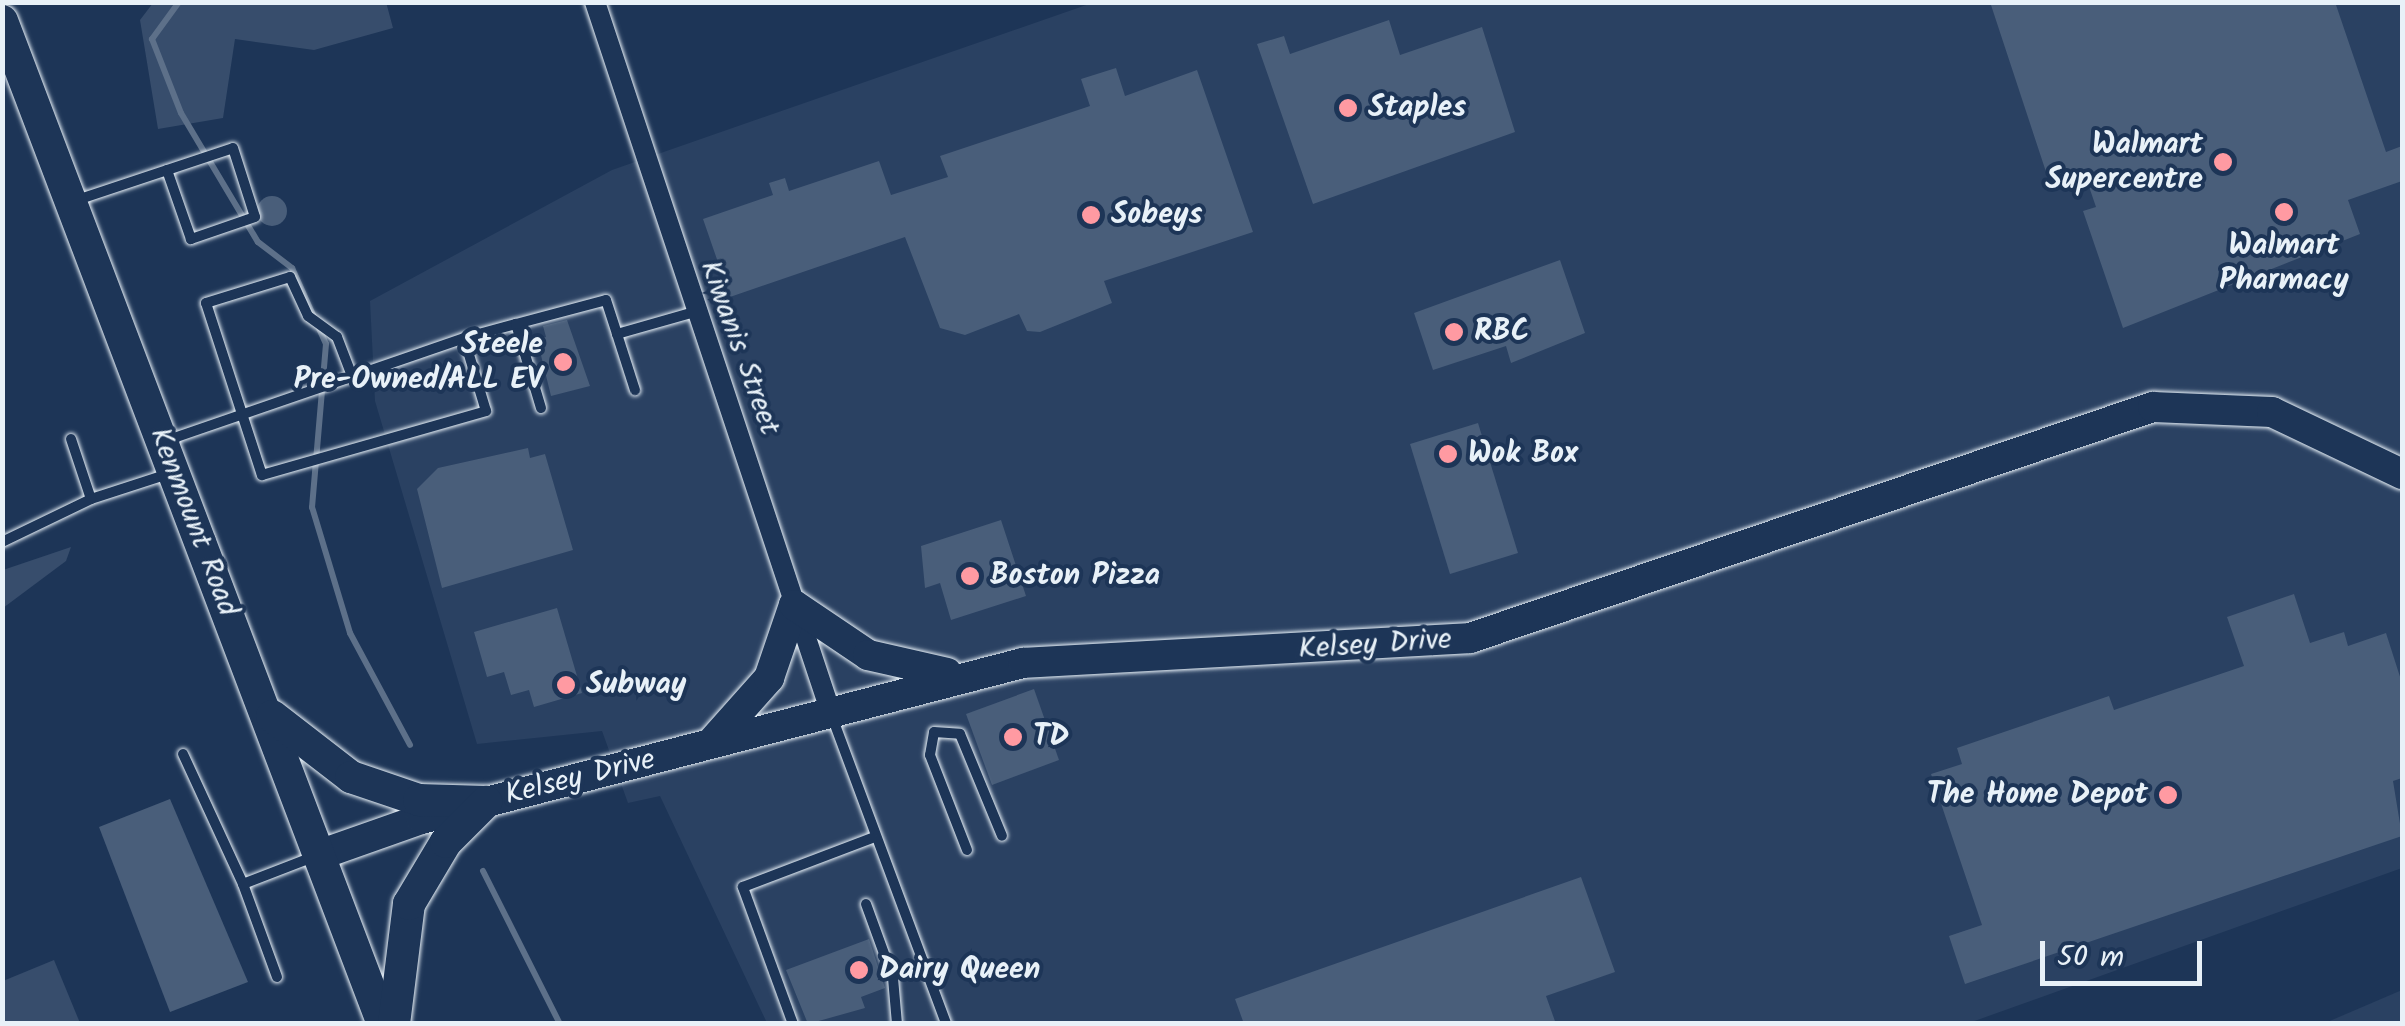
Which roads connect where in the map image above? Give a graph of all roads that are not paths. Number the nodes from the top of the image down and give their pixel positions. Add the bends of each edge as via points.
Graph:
1 (595, 2) edge
2 (2, 21) edge
3 (167, 170) junction
4 (71, 202) junction
5 (694, 312) junction
6 (516, 324) junction
7 (617, 334) junction
8 (464, 338) junction
9 (352, 376) junction
10 (634, 390) dead end
11 (540, 408) dead end
12 (241, 414) junction
13 (71, 439) dead end
14 (168, 457) junction
15 (2402, 474) edge
16 (92, 500) junction
17 (2, 542) edge
18 (794, 606) junction
19 (964, 676) junction
20 (262, 705) junction
21 (830, 713) junction
22 (708, 746) junction
23 (183, 754) dead end
24 (486, 802) junction
25 (1002, 836) dead end
26 (872, 838) junction
27 (967, 850) dead end
28 (319, 855) junction
29 (243, 884) junction
30 (866, 904) dead end
31 (277, 977) dead end
32 (383, 1024) edge
33 (394, 1024) edge
34 (792, 1024) edge
35 (897, 1024) edge
36 (946, 1024) edge

1 - 5 street, Kiwanis Street
2 - 4 main road, Kenmount Road
3 - 3 lane via 234,148 255,217 191,239
3 - 4 lane
4 - 14 main road, Kenmount Road
5 - 7 lane
5 - 18 street, Kiwanis Street
6 - 7 lane via 606,300
6 - 8 lane
6 - 11 lane
7 - 10 lane
8 - 9 lane
8 - 12 lane via 486,411 262,475
9 - 12 lane
9 - 12 lane via 336,337 308,316 290,278 206,304
12 - 14 lane
13 - 16 lane
14 - 16 lane
14 - 20 main road, Kenmount Road
15 - 19 main road, Kelsey Drive via 2285,416 2177,403 2080,426 1470,638 1053,658
16 - 17 lane
18 - 19 main road via 868,656
18 - 21 street, Kiwanis Street
18 - 22 main road via 769,678
19 - 21 main road, Kelsey Drive
20 - 24 main road via 309,752 351,777 419,800
20 - 28 main road, Kenmount Road
21 - 22 main road, Kelsey Drive
21 - 26 lane
22 - 24 main road, Kelsey Drive
23 - 29 lane
24 - 28 main road, Kelsey Drive
24 - 33 main road via 446,842 410,904
25 - 27 lane via 960,734 934,732 930,756
26 - 34 lane via 743,887
26 - 36 lane
28 - 29 lane
28 - 32 main road, Kenmount Road
29 - 31 lane
30 - 35 lane via 893,978

